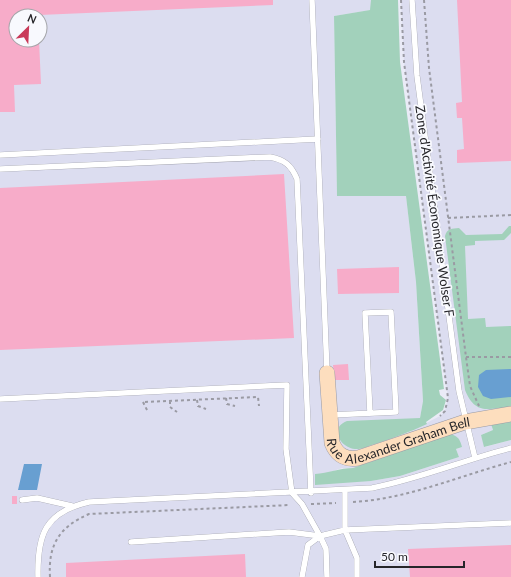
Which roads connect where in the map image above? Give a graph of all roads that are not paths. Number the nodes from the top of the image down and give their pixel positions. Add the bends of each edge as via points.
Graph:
1 (312, 0) edge
2 (412, 0) edge
3 (318, 139) junction
4 (0, 155) edge
5 (0, 169) edge
6 (328, 373) joint
7 (0, 399) edge
8 (370, 413) junction
9 (511, 414) edge
10 (330, 415) junction
11 (465, 422) junction
12 (511, 448) edge
13 (475, 458) junction
14 (346, 490) junction
15 (292, 493) junction
16 (311, 493) junction
17 (22, 500) dead end
18 (72, 506) junction
19 (511, 523) edge
20 (345, 530) junction
21 (320, 536) junction
22 (131, 542) dead end
23 (38, 577) edge
24 (302, 577) edge
25 (327, 577) edge
26 (357, 577) edge

1 - 3 lane
2 - 11 lane, Zone d'Activité Économique Wolser F via 417,76
3 - 4 lane
3 - 6 lane
5 - 16 lane via 270,157 283,160 292,167 297,179
6 - 10 main road, Rue Alexander Graham Bell
7 - 15 lane via 288,385 286,449
8 - 8 lane via 396,412 391,312 365,313
8 - 10 lane
9 - 11 main road, Rue Alexander Graham Bell
10 - 11 main road, Rue Alexander Graham Bell via 332,443 336,451 350,459
11 - 13 lane, Zone d'Activité Économique Wolser F
12 - 13 lane
13 - 14 lane via 402,483
14 - 16 lane
14 - 20 lane
15 - 16 lane
15 - 18 lane via 89,502
15 - 21 lane via 302,504
17 - 18 lane via 37,498
18 - 23 lane via 57,515 46,528 39,545
19 - 20 lane
20 - 21 lane
20 - 26 lane via 357,558
21 - 22 lane via 289,532
21 - 24 lane via 308,545
21 - 25 lane via 326,549

